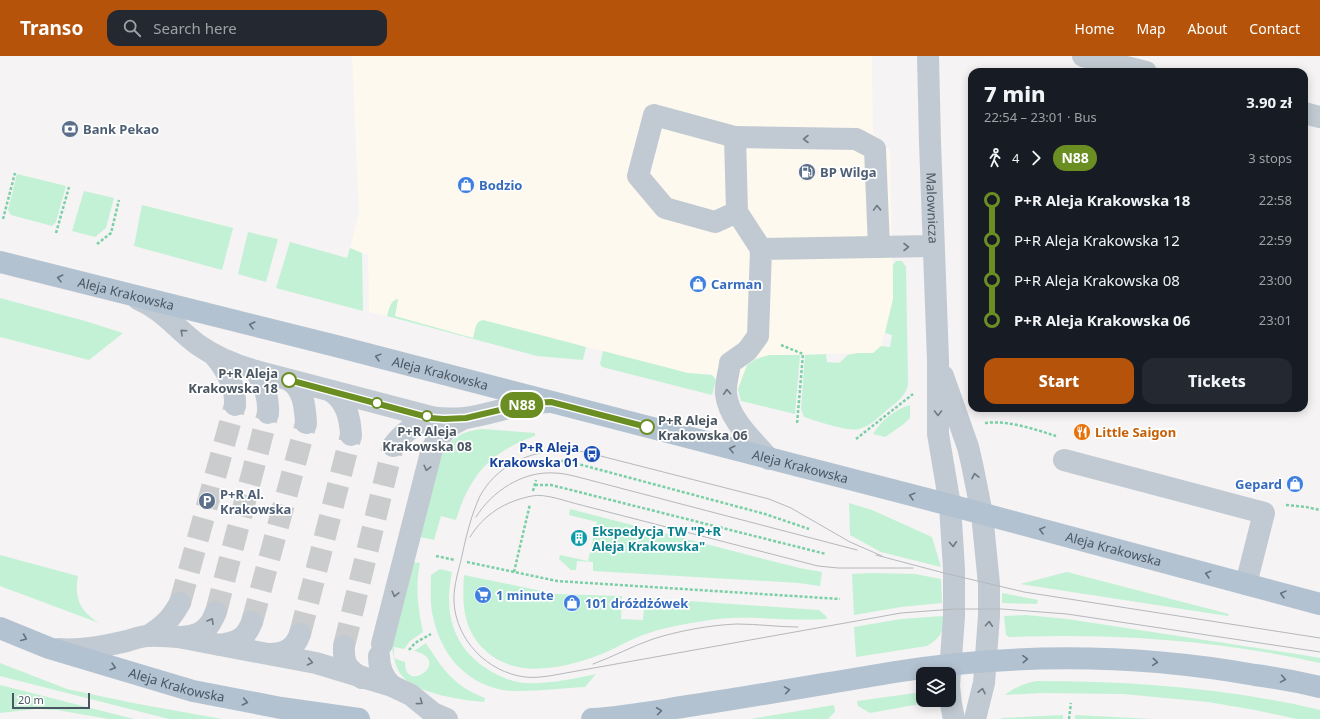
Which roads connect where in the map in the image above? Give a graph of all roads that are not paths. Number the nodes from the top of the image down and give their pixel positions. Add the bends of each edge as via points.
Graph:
1 (928, 56) edge
2 (1083, 56) edge
3 (1130, 68) edge
4 (1308, 114) edge
5 (1320, 117) edge
6 (735, 137) junction
7 (737, 212) junction
8 (933, 246) junction
9 (879, 247) junction
10 (761, 249) junction
11 (0, 262) edge
12 (125, 294) junction
13 (214, 355) junction
14 (938, 360) junction
15 (256, 371) junction
16 (289, 380) junction
17 (331, 391) junction
18 (551, 402) junction
19 (235, 405) tunnel mouth
20 (268, 413) tunnel mouth
21 (431, 418) junction
22 (466, 418) junction
23 (306, 423) tunnel mouth
24 (351, 435) tunnel mouth
25 (393, 446) tunnel mouth
26 (769, 459) junction
27 (1064, 460) dead end
28 (950, 505) junction
29 (982, 514) junction
30 (1246, 584) junction
31 (180, 603) tunnel mouth
32 (1320, 604) edge
33 (216, 612) tunnel mouth
34 (252, 622) tunnel mouth
35 (0, 628) edge
36 (300, 634) tunnel mouth
37 (148, 636) junction
38 (178, 637) junction
39 (220, 645) junction
40 (344, 646) tunnel mouth
41 (49, 648) junction
42 (272, 654) junction
43 (986, 662) junction
44 (951, 665) junction
45 (363, 678) junction
46 (392, 686) junction
47 (1320, 687) edge
48 (359, 719) edge
49 (447, 719) edge
50 (592, 719) edge
51 (954, 719) edge
52 (975, 719) edge

1 - 8 street, Malownicza
2 - 3 street
4 - 5 street
6 - 7 street
6 - 7 street via 654,115 638,176 665,208 715,222
9 -> 6 street via 875,149 856,139
7 - 10 street
9 -> 8 street
8 - 14 street, Malownicza
9 - 10 street
26 -> 10 street via 738,424 726,394 730,362 747,351 758,336
12 -> 11 main road, Aleja Krakowska
13 -> 12 street via 197,344 158,310
18 -> 12 main road, Aleja Krakowska
13 - 15 street
13 - 19 street via 229,377
14 -> 28 street, Malownicza via 939,443
29 -> 14 street, Malownicza via 970,455
15 - 16 street
15 - 20 street via 267,396
16 - 17 street
16 - 23 street via 295,383 302,397
17 - 21 street
17 - 24 street via 345,406
18 - 22 street via 524,404
26 -> 18 main road, Aleja Krakowska
21 - 22 street
21 - 25 street via 407,430
22 -> 46 street via 458,420 446,429 432,449 381,650 379,662 382,675
28 -> 26 main road, Aleja Krakowska
27 - 30 street via 1264,514
28 - 29 main road, Aleja Krakowska
28 -> 44 street, Malownicza via 954,569
30 -> 29 main road, Aleja Krakowska
43 -> 29 street, Malownicza via 990,603
32 -> 30 main road, Aleja Krakowska
31 - 37 street via 168,622
38 -> 33 street via 193,635 206,629
34 - 39 street via 249,631 240,639
35 -> 41 main road, Aleja Krakowska
36 - 42 street via 293,647 286,652
37 - 38 street
37 - 41 street via 92,647 65,650
38 - 39 street
39 - 42 street
40 - 45 street via 348,668
41 -> 48 main road, Aleja Krakowska via 193,691 281,708
42 -> 45 street
43 - 44 main road
43 -> 47 main road via 1048,658 1117,659 1210,667
52 -> 43 street, Malownicza via 984,683
50 -> 44 main road
44 - 51 street, Malownicza via 949,686
45 - 46 street
46 -> 49 street via 411,695 433,713

